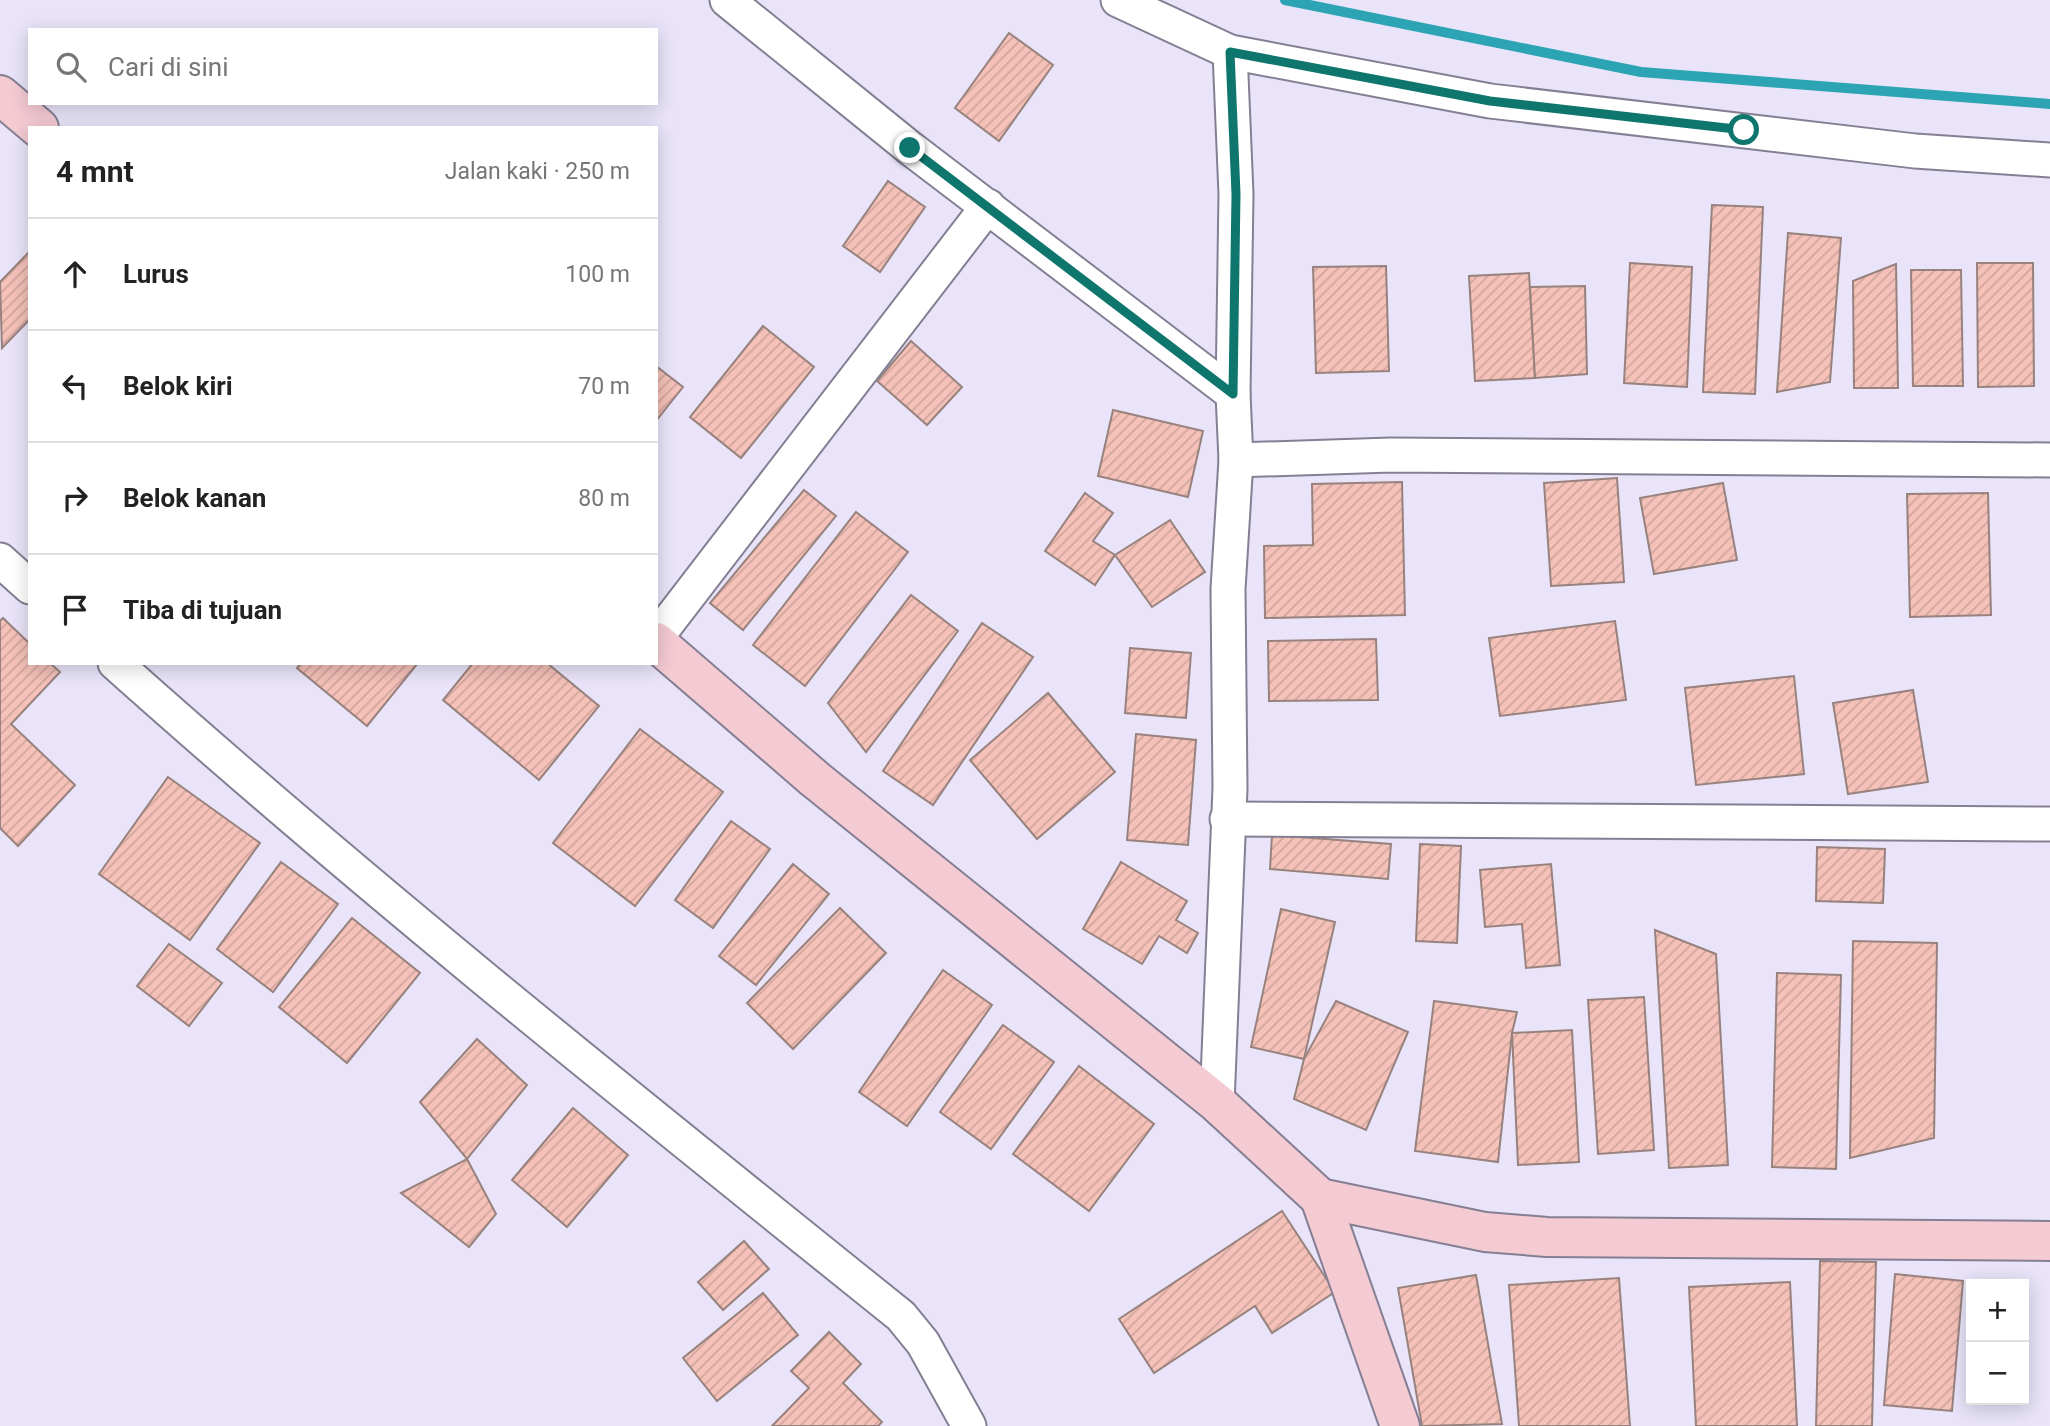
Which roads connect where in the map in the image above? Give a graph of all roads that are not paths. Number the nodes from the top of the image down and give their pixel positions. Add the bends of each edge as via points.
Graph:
1 (727, 0) edge
2 (1118, 0) edge
3 (1230, 52) junction
4 (0, 95) edge
5 (37, 126) edge
6 (2050, 160) edge
7 (988, 206) junction
8 (1233, 394) junction
9 (1236, 460) junction
10 (2050, 460) edge
11 (0, 560) edge
12 (28, 585) edge
13 (658, 637) edge
14 (658, 642) edge
15 (117, 665) edge
16 (1227, 819) junction
17 (2050, 824) edge
18 (1217, 1103) junction
19 (1320, 1198) junction
20 (2050, 1241) edge
21 (970, 1426) edge
22 (1400, 1426) edge

1 - 7 street
2 - 3 street
3 - 6 street via 1516,105 1915,150
3 - 8 street via 1236,194
4 - 5 main road
7 - 8 street
7 - 13 street
8 - 9 street
9 - 10 street via 1391,455
9 - 16 street via 1228,589
11 - 12 street
14 - 18 main road via 816,780
15 - 21 street via 230,766 901,1316 923,1343
16 - 17 street
16 - 18 street
18 - 19 main road
19 - 20 main road via 1485,1232 1547,1237
19 - 22 main road

